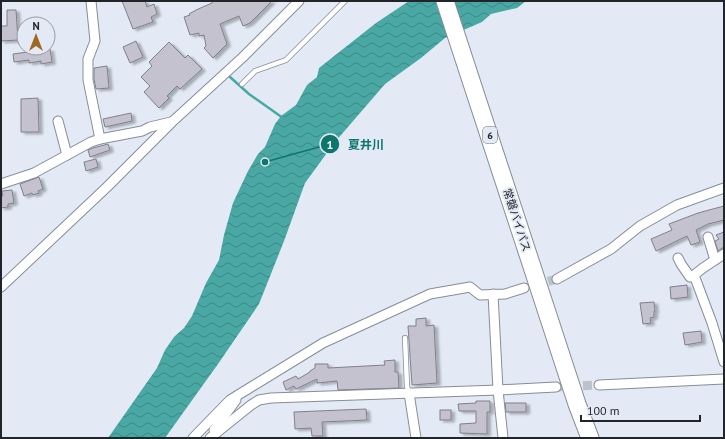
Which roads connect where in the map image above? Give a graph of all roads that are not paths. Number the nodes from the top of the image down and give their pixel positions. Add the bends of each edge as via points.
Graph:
1 (91, 1) edge
2 (299, 1) edge
3 (345, 1) edge
4 (445, 1) edge
5 (457, 1) edge
6 (242, 84) dead end
7 (58, 121) dead end
8 (172, 122) junction
9 (100, 139) junction
10 (67, 155) junction
11 (1, 184) edge
12 (724, 188) edge
13 (708, 237) dead end
14 (724, 254) edge
15 (678, 258) dead end
16 (715, 260) junction
17 (539, 267) junction
18 (690, 276) dead end
19 (557, 279) tunnel mouth
20 (1, 287) edge
21 (524, 288) tunnel mouth
22 (493, 294) junction
23 (405, 338) dead end
24 (724, 362) edge
25 (724, 379) edge
26 (599, 385) tunnel mouth
27 (564, 387) junction
28 (498, 390) junction
29 (242, 392) junction
30 (409, 393) junction
31 (193, 438) edge
32 (210, 438) edge
33 (416, 438) edge
34 (503, 438) edge
35 (583, 438) edge
36 (590, 438) edge
37 (599, 438) edge

1 - 9 street via 95,41 88,59 88,80
2 - 8 street
3 - 6 lane via 286,60 255,71
4 - 17 highway, 常磐バイパス / 6
5 - 17 highway, 常磐バイパス / 6
7 - 10 street
8 - 9 street
8 - 20 street
9 - 10 street
10 - 11 street via 34,173
12 - 19 street via 677,205 640,226 611,249
13 - 16 street
14 - 16 street
15 - 18 street
16 - 24 street via 694,275
17 - 27 highway, 常磐バイパス / 6
17 - 37 highway, 常磐バイパス / 6
21 - 22 street via 505,294
22 - 28 street
22 - 29 street via 480,295 470,287 430,294 323,343
23 - 30 lane
25 - 26 street
27 - 28 street
27 - 35 highway
27 - 36 highway, 常磐バイパス / 6
28 - 30 street
28 - 34 street
29 - 31 street via 230,400
29 - 32 street
30 - 32 street via 259,400
30 - 33 street

